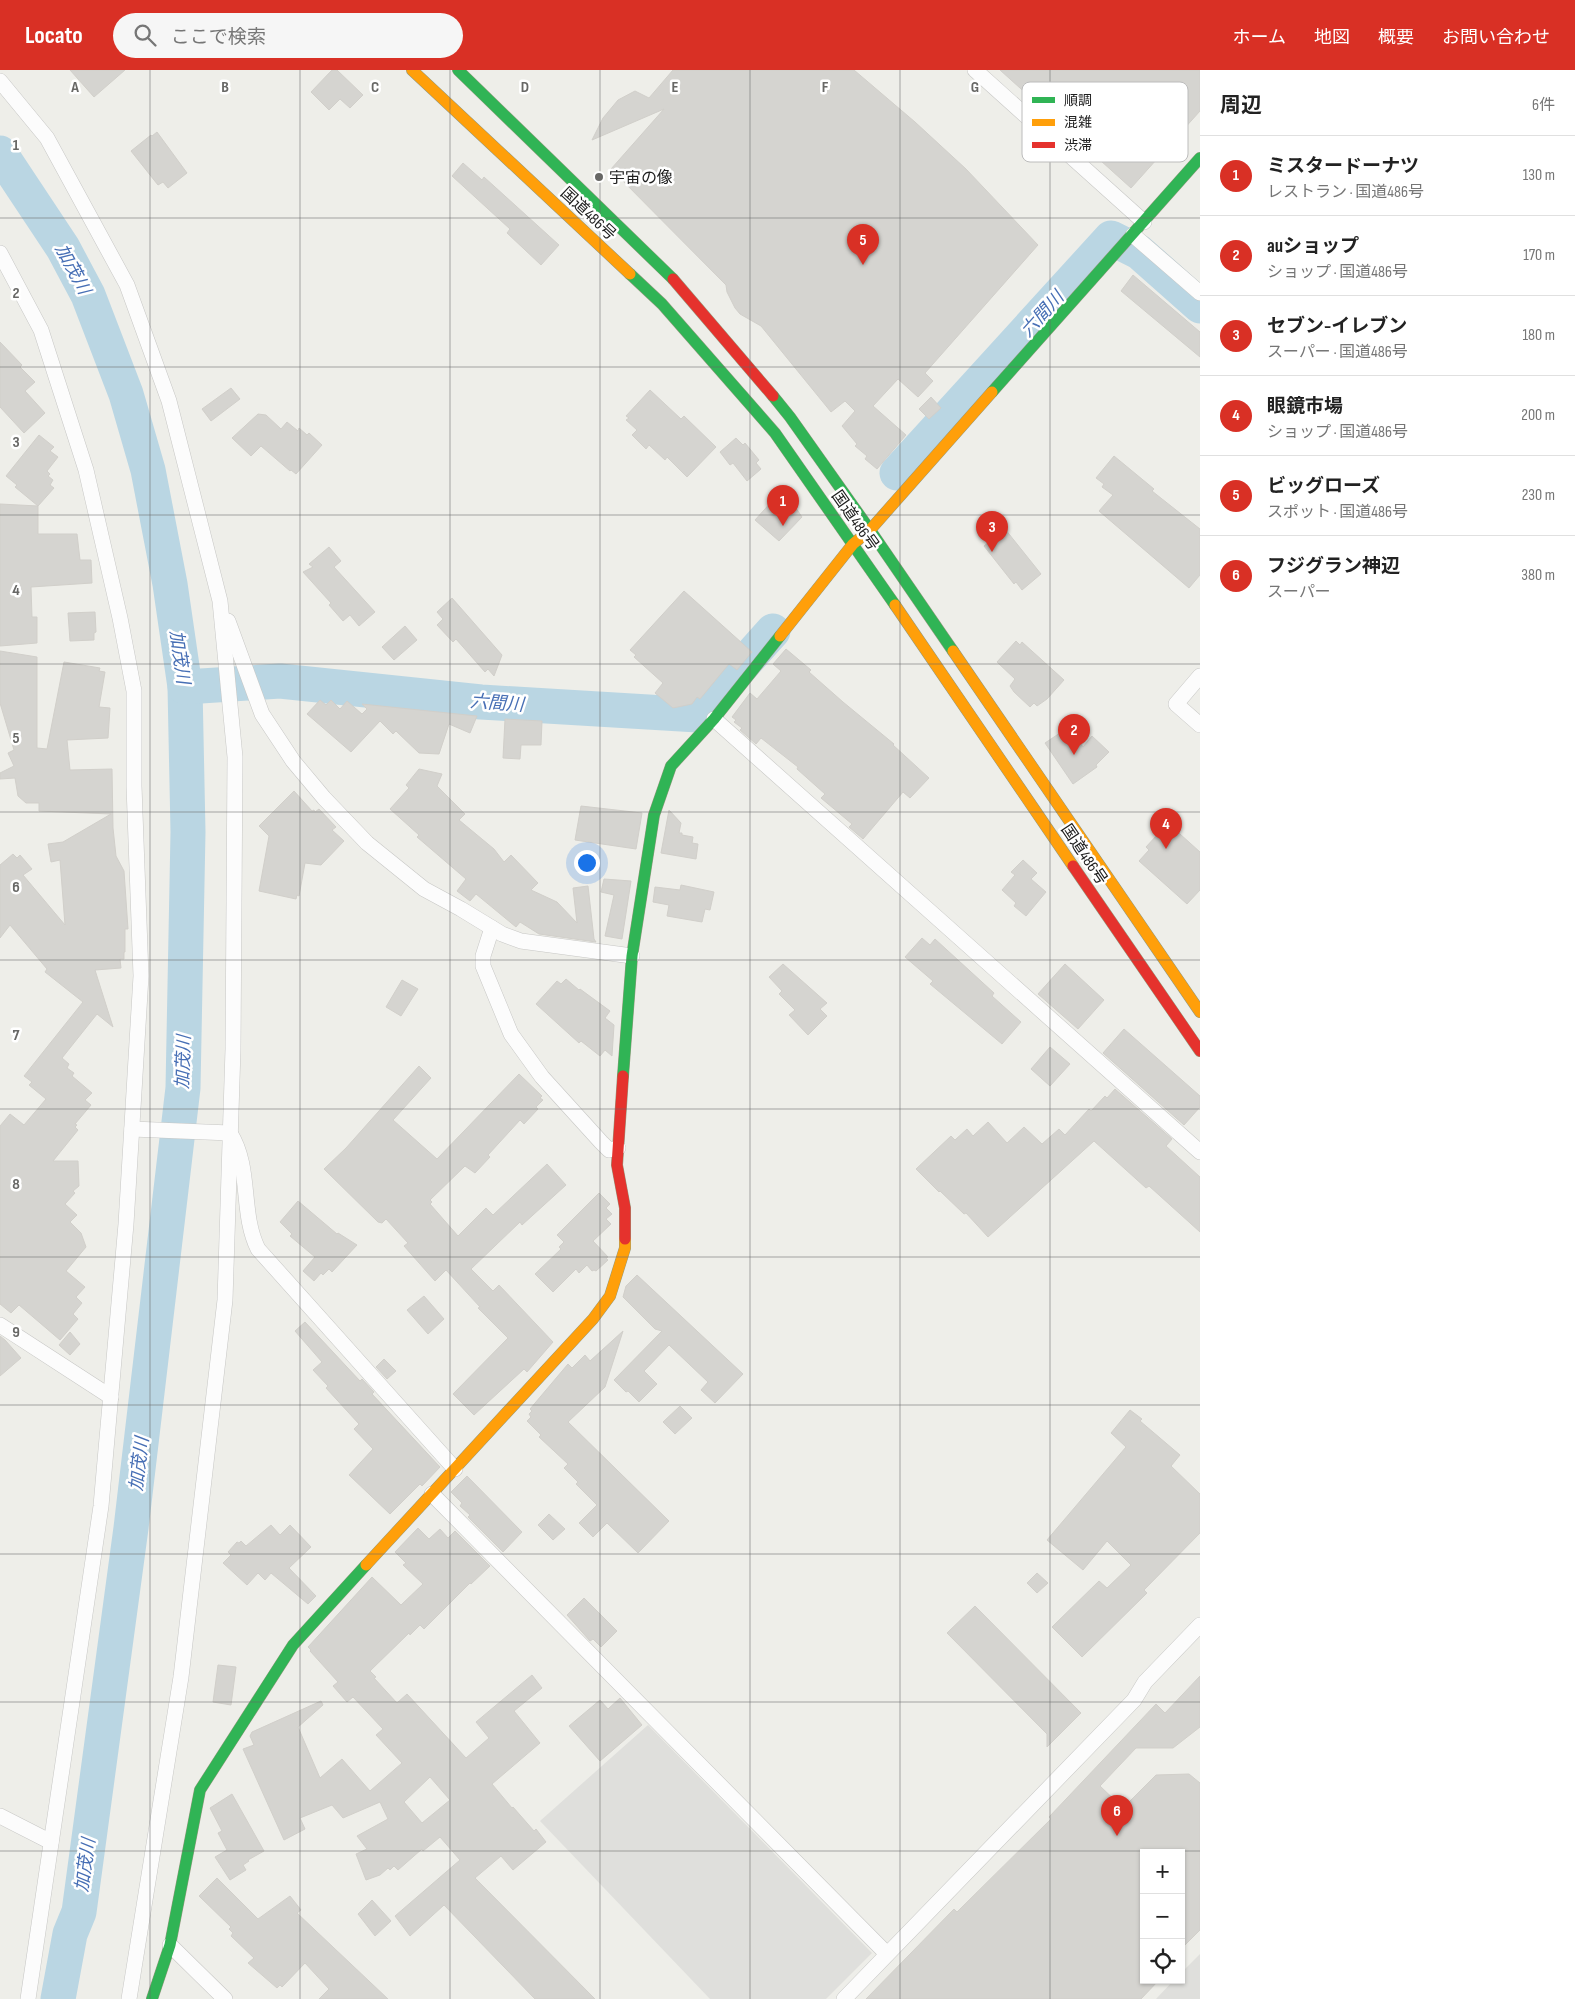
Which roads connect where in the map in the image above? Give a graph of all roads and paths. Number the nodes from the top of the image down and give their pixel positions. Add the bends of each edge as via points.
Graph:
1 (412, 70) edge
2 (975, 70) edge
3 (465, 72) edge
4 (0, 81) edge
5 (445, 100) junction
6 (1022, 112) edge
7 (1200, 158) edge
8 (1077, 162) edge
9 (1144, 222) junction
10 (1133, 235) junction
11 (0, 253) edge
12 (1200, 293) edge
13 (870, 530) junction
14 (854, 544) junction
15 (220, 601) junction
16 (1200, 676) edge
17 (714, 719) junction
18 (1200, 725) edge
19 (492, 928) junction
20 (632, 956) junction
21 (1200, 1012) edge
22 (1200, 1051) edge
23 (132, 1129) junction
24 (230, 1133) junction
25 (618, 1148) junction
26 (1200, 1152) edge
27 (0, 1325) edge
28 (111, 1397) junction
29 (455, 1469) junction
30 (432, 1494) junction
31 (1200, 1625) edge
32 (0, 1816) edge
33 (51, 1842) junction
34 (170, 1946) junction
35 (888, 1954) junction
36 (28, 1999) edge
37 (129, 1999) edge
38 (152, 1999) edge
39 (225, 1999) edge
40 (844, 1999) edge

1 - 5 main road, 国道486号
2 - 6 street
3 - 5 street
3 - 13 main road, 国道486号 via 678,283 790,417
4 - 15 street via 47,138 127,285 169,401
5 - 14 main road, 国道486号 via 662,304 775,433
7 - 9 main road
8 - 9 street
9 - 10 main road
10 - 12 street
10 - 13 main road
11 - 23 street via 40,330 86,470 134,691 141,976
13 - 14 main road
13 - 21 main road, 国道486号
14 - 17 main road
14 - 22 main road, 国道486号
15 - 19 street via 262,714 299,768 367,843 424,889
15 - 24 street via 235,757
16 - 18 street via 1176,704
17 - 20 main road via 671,766 654,815
17 - 26 street
19 - 20 street via 521,941
19 - 25 street via 483,966 511,1034 542,1077 601,1142 609,1150
20 - 25 main road
23 - 24 street
23 - 28 street
24 - 29 street via 241,1160 251,1235 258,1248
24 - 37 street via 225,1300 182,1667
25 - 29 main road via 617,1165 625,1208 624,1248 610,1296 593,1319
27 - 28 street
28 - 33 street via 101,1506
29 - 30 main road
30 - 34 main road via 293,1645 200,1790
30 - 35 street
31 - 35 street via 1145,1682 1134,1700
32 - 33 street
33 - 36 street
34 - 38 main road
34 - 39 street
35 - 40 street

